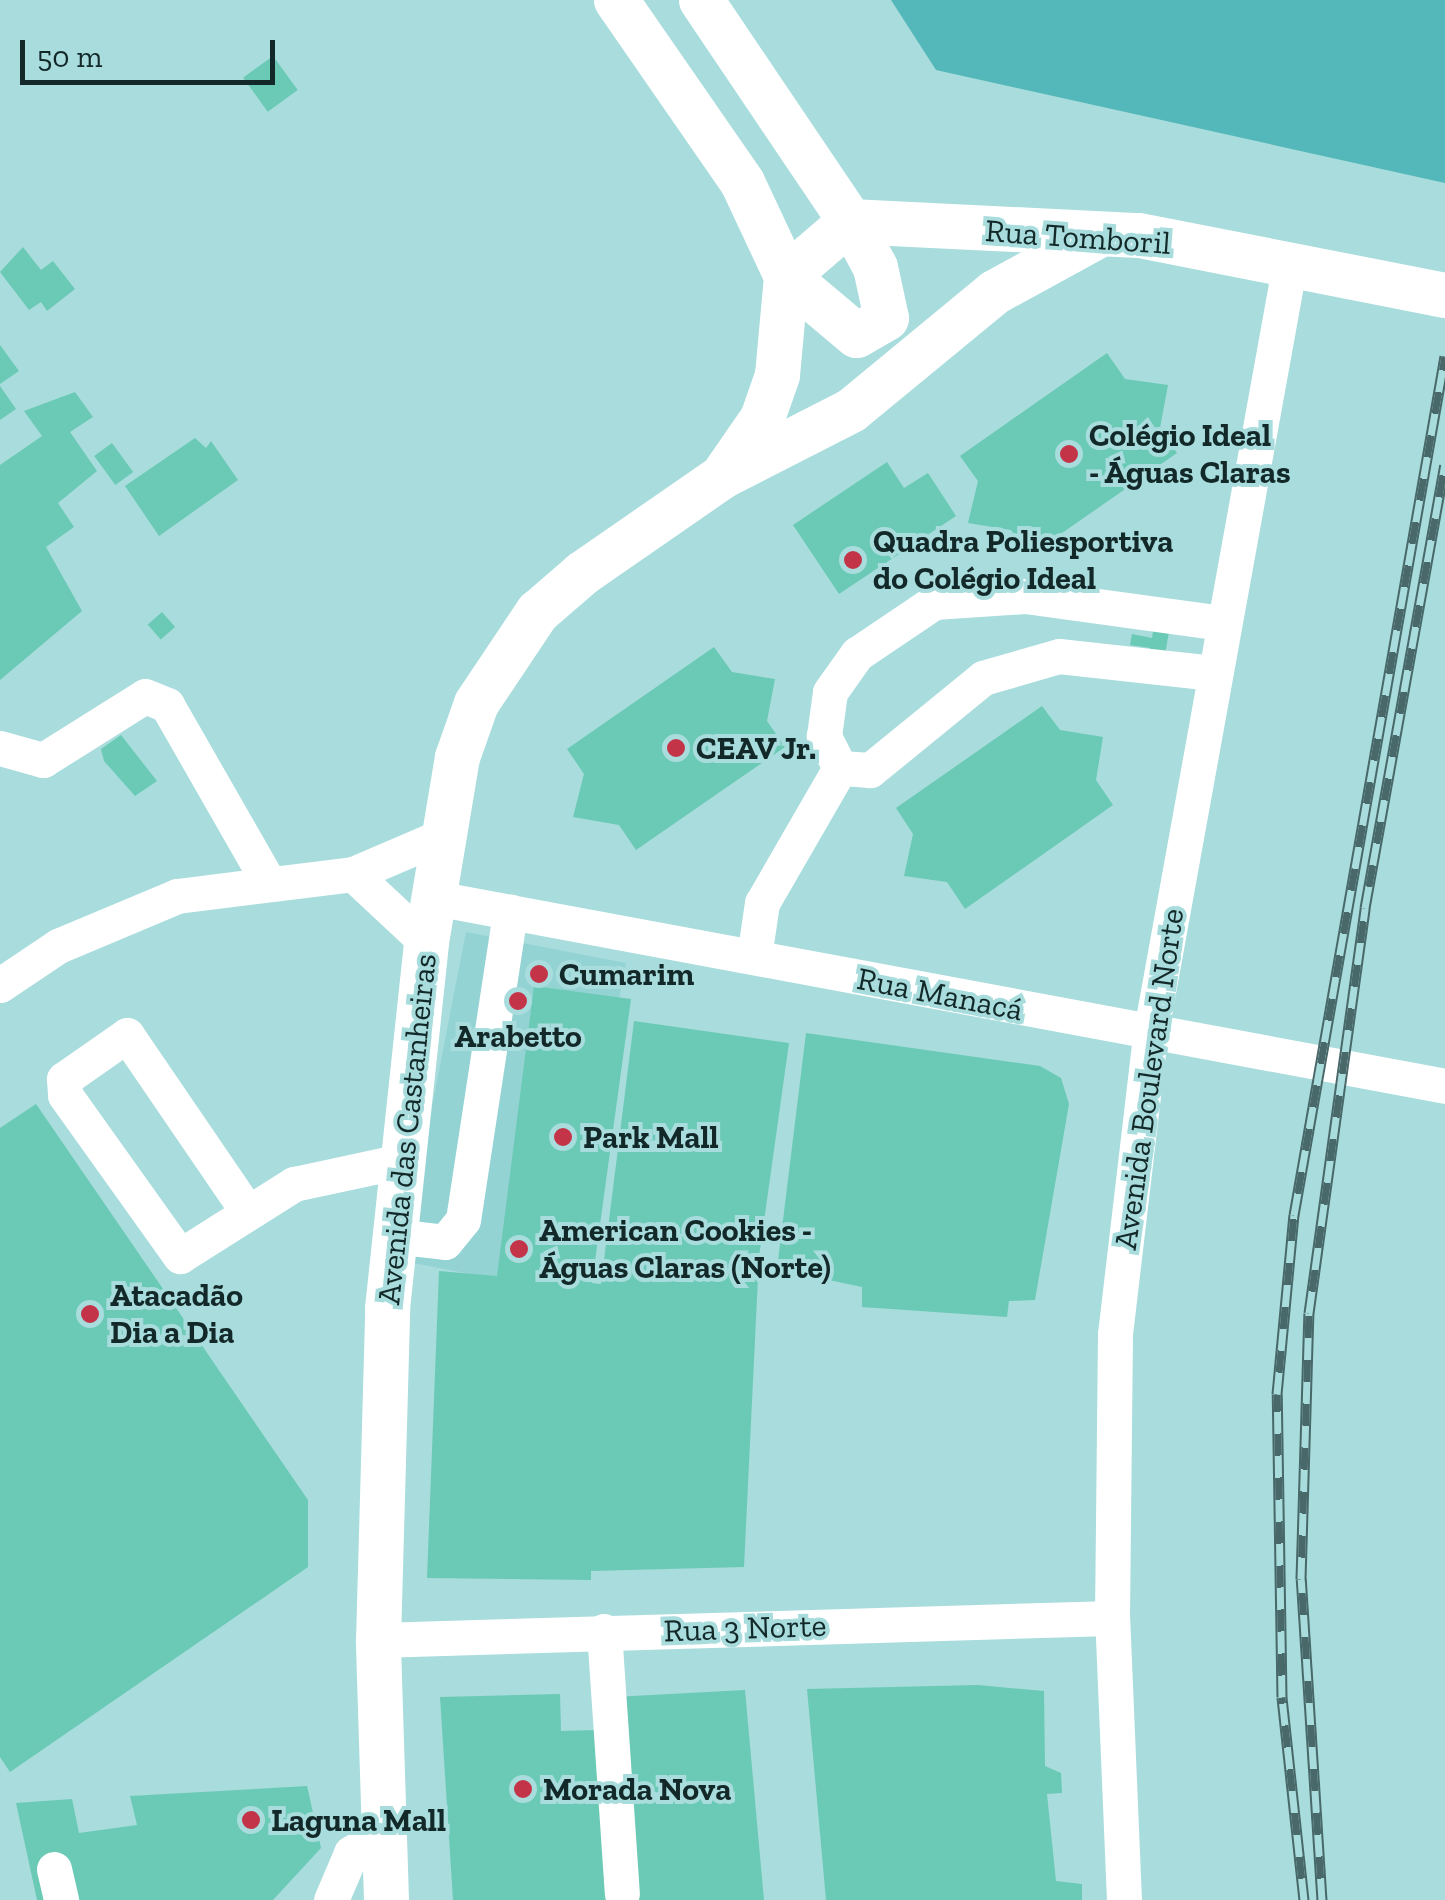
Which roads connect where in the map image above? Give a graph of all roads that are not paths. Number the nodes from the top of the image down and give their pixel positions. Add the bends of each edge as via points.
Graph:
1 (616, 0) edge
2 (700, 0) edge
3 (850, 221) junction
4 (1100, 234) junction
5 (1298, 270) junction
6 (786, 276) junction
7 (1445, 295) edge
8 (722, 476) junction
9 (1223, 622) junction
10 (1213, 672) junction
11 (0, 748) edge
12 (840, 768) junction
13 (444, 836) junction
14 (353, 874) junction
15 (266, 878) junction
16 (435, 898) junction
17 (510, 912) junction
18 (426, 942) junction
19 (754, 957) junction
20 (0, 986) edge
21 (1150, 1036) junction
22 (1445, 1086) edge
23 (401, 1161) junction
24 (247, 1211) junction
25 (393, 1236) junction
26 (1112, 1618) junction
27 (604, 1632) junction
28 (378, 1640) junction
29 (380, 1836) junction
30 (622, 1893) dead end
31 (332, 1900) edge
32 (386, 1900) edge
33 (1124, 1900) edge

1 - 6 main road via 742,182
2 - 3 main road
3 - 4 main road, Rua Tomboril
3 - 6 main road
3 - 6 main road via 883,289 881,328 856,335
4 - 5 main road, Rua Tomboril
4 - 8 main road, Avenida das Castanheiras via 994,292 851,410
5 - 7 main road, Rua Tomboril
5 - 9 street, Avenida Boulevard Norte
6 - 8 main road, Avenida das Castanheiras via 777,374 762,418
8 - 13 main road, Avenida das Castanheiras via 582,573 507,649 457,757
9 - 10 street, Avenida Boulevard Norte
9 - 12 street via 1025,596 934,602 857,654 830,692 824,736
10 - 12 street via 1059,656 1020,663 921,722 870,770
10 - 21 street, Avenida Boulevard Norte
11 - 15 street via 43,760 145,696 167,705
12 - 19 street via 762,903
13 - 14 street
13 - 16 main road, Avenida das Castanheiras
14 - 15 street
14 - 18 street
15 - 20 street via 126,915
16 - 17 street, Rua Manacá
16 - 18 main road, Avenida das Castanheiras
17 - 19 street, Rua Manacá
17 - 25 street via 463,1220 445,1242
18 - 23 main road, Avenida das Castanheiras
19 - 21 street, Rua Manacá
21 - 22 street, Rua Manacá
21 - 26 street, Avenida Boulevard Norte via 1116,1334
23 - 24 street via 327,1170
23 - 25 main road, Avenida das Castanheiras
24 - 24 street via 180,1256 65,1095 64,1079 127,1034
25 - 28 main road, Avenida das Castanheiras
26 - 27 street, Rua 3 Norte
26 - 33 street, Avenida Boulevard Norte
27 - 28 street, Rua 3 Norte
27 - 30 street
28 - 29 main road, Avenida das Castanheiras
29 - 31 street via 351,1853
29 - 32 main road, Avenida das Castanheiras

